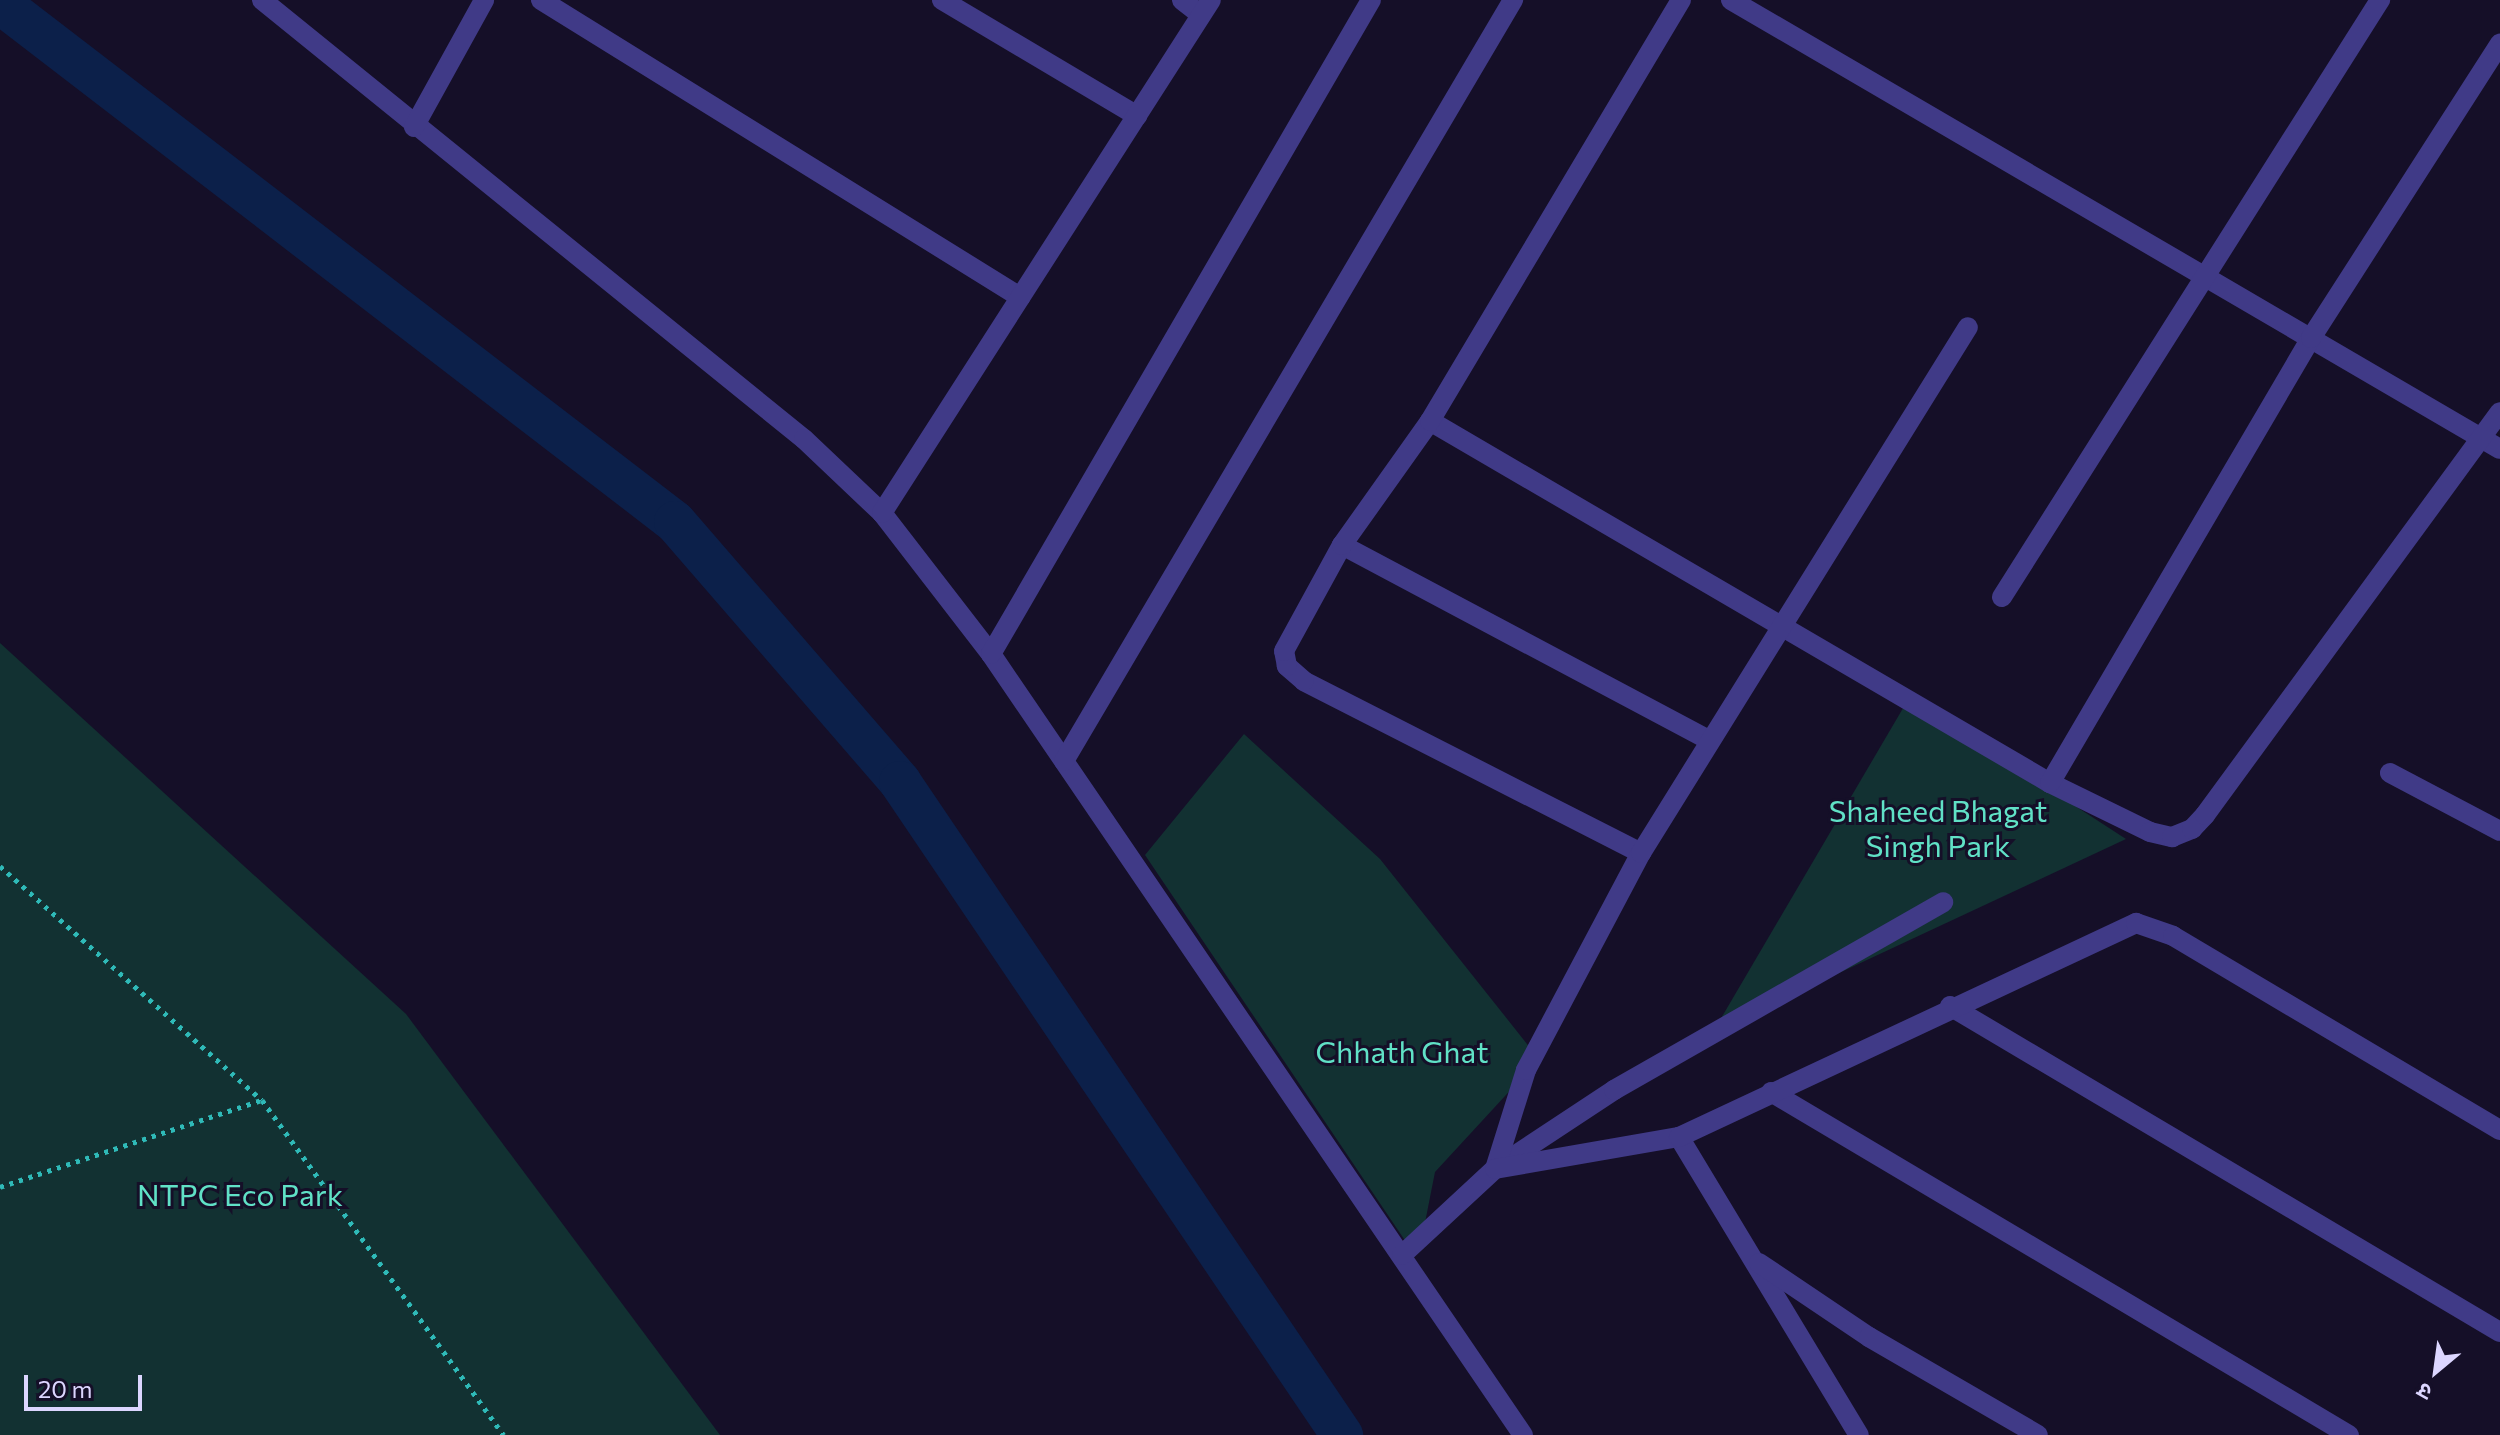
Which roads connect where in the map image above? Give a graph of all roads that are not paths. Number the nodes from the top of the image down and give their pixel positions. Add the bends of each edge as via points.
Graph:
1 (262, 0) edge
2 (484, 0) edge
3 (541, 0) edge
4 (942, 0) edge
5 (1182, 0) edge
6 (1371, 0) edge
7 (1513, 0) edge
8 (1681, 0) edge
9 (1731, 0) edge
10 (2380, 0) edge
11 (1206, 7) edge
12 (2500, 44) edge
13 (1137, 116) junction
14 (414, 127) junction
15 (2204, 276) junction
16 (1020, 297) junction
17 (1968, 327) dead end
18 (2311, 338) junction
19 (2500, 412) edge
20 (1430, 421) junction
21 (2492, 444) edge
22 (882, 513) junction
23 (1342, 545) junction
24 (2002, 597) dead end
25 (1780, 628) junction
26 (991, 654) junction
27 (1710, 741) junction
28 (1064, 761) junction
29 (2390, 773) dead end
30 (2050, 783) junction
31 (2500, 831) edge
32 (1641, 853) junction
33 (1943, 902) dead end
34 (1950, 1006) junction
35 (1771, 1092) junction
36 (2500, 1130) edge
37 (1679, 1137) junction
38 (1495, 1169) junction
39 (1402, 1255) junction
40 (1752, 1258) junction
41 (2500, 1332) edge
42 (1523, 1435) edge
43 (1859, 1435) edge
44 (2038, 1435) edge
45 (2349, 1435) edge

1 - 14 street
2 - 14 street
3 - 16 street
4 - 13 street
5 - 11 street
6 - 26 street
7 - 28 street
8 - 20 street
9 - 15 street
10 - 15 street
11 - 13 street
12 - 18 street
13 - 16 street
14 - 22 street via 804,439
15 - 18 street
15 - 24 street
16 - 22 street
17 - 25 street
18 - 21 street
18 - 30 street
19 - 21 street
20 - 23 street
20 - 25 street
21 - 30 street via 2192,829 2172,837 2150,832
22 - 26 street
23 - 27 street
23 - 32 street via 1284,651 1287,666 1304,681
25 - 27 street
25 - 30 street
26 - 28 street
27 - 32 street
28 - 39 street
29 - 31 street
32 - 38 street via 1526,1070
33 - 38 street via 1614,1090
34 - 35 street
34 - 36 street via 2136,923 2173,936
34 - 41 street
35 - 37 street
35 - 45 street
37 - 38 street
37 - 40 street
38 - 39 street
39 - 42 street
40 - 43 street
40 - 44 street via 1869,1337

